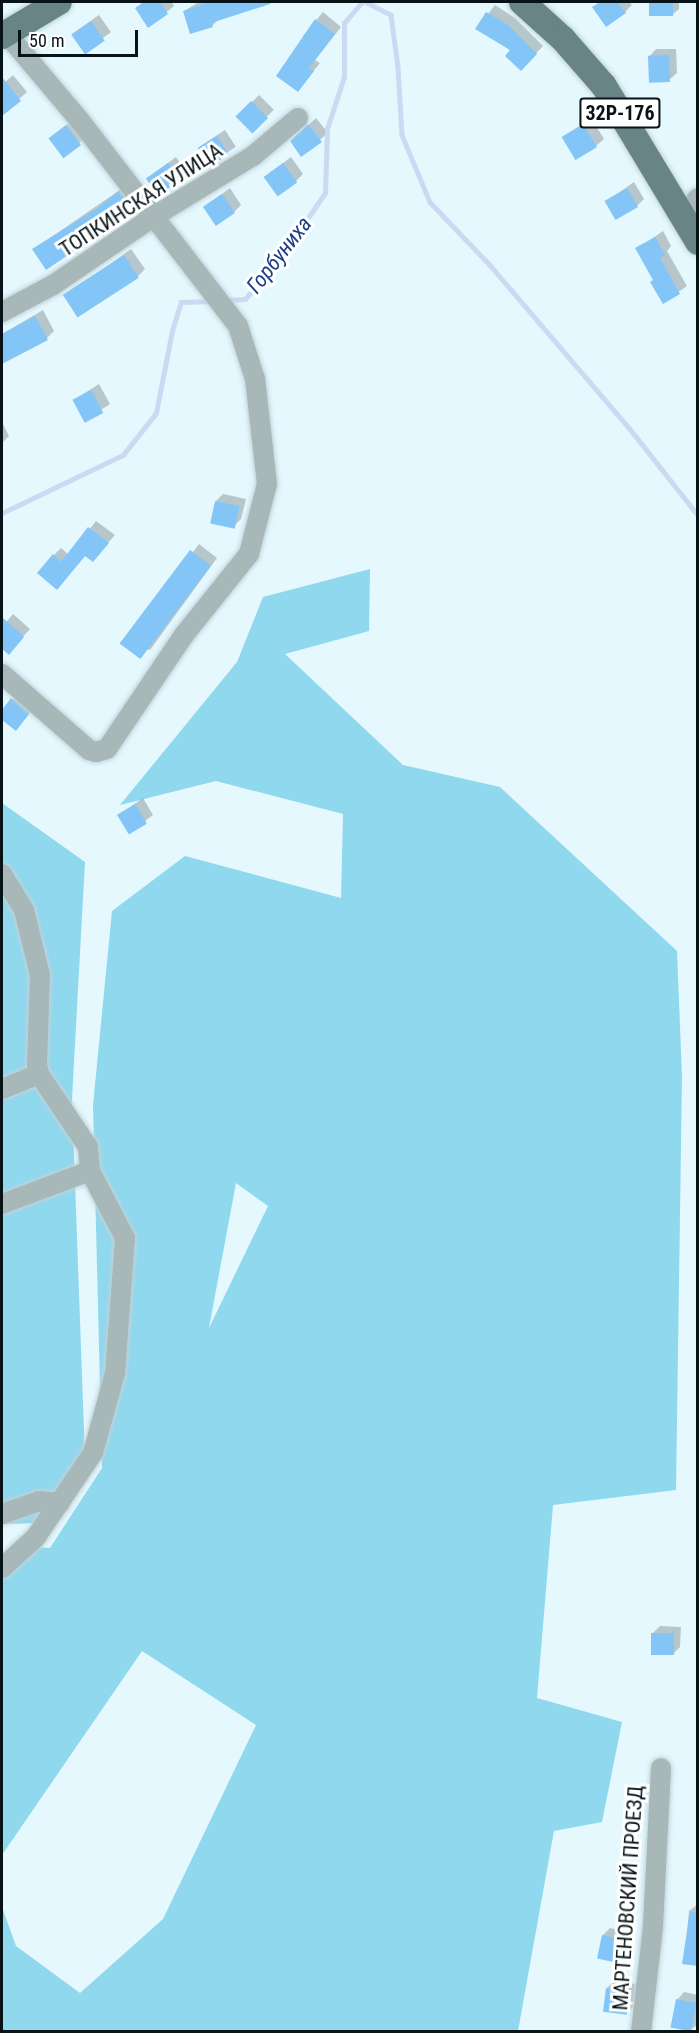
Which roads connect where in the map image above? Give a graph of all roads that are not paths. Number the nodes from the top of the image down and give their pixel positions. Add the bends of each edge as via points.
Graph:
1 (59, 2) edge
2 (522, 2) edge
3 (4, 34) edge
4 (298, 118) dead end
5 (690, 208) edge
6 (153, 217) junction
7 (698, 242) edge
8 (2, 312) edge
9 (2, 674) edge
10 (2, 874) edge
11 (39, 1074) junction
12 (2, 1089) edge
13 (90, 1171) junction
14 (2, 1204) edge
15 (60, 1503) junction
16 (2, 1514) edge
17 (2, 1568) edge
18 (661, 1768) dead end
19 (642, 2031) edge

1 - 3 main road
2 - 5 main road, 32Р-176 via 563,39 604,87
3 - 6 street via 81,122
4 - 6 street, ТОПКИНСКАЯ УЛИЦА via 253,156
5 - 7 main road, 32Р-176
6 - 8 street, ТОПКИНСКАЯ УЛИЦА via 53,285
6 - 9 street via 238,326 255,379 267,484 249,554 184,635 107,748 89,750
10 - 11 street via 24,910 40,975
11 - 12 street
11 - 13 street via 88,1147
13 - 14 street
13 - 15 street via 125,1238 115,1373 93,1453
15 - 16 street via 39,1501
15 - 17 street via 36,1537
18 - 19 street, МАРТЕНОВСКИЙ ПРОЕЗД via 653,1926

